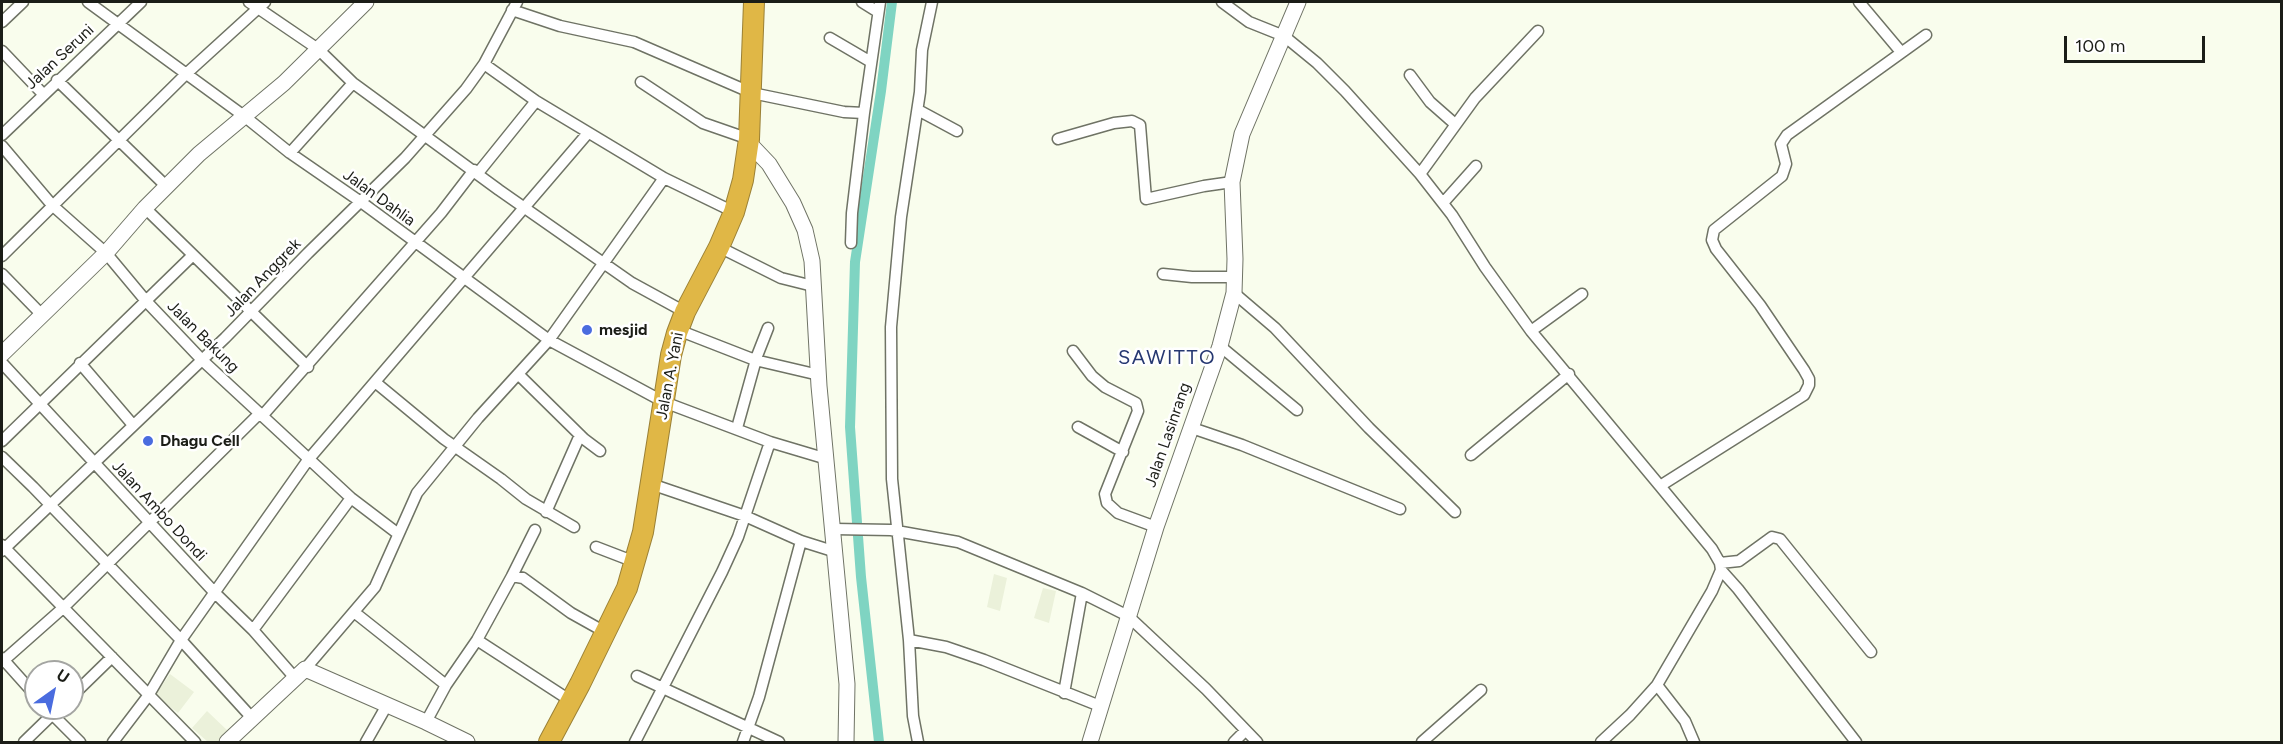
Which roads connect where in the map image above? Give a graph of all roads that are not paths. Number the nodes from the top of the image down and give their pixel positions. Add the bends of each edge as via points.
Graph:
1 (23, 2) edge
2 (88, 2) edge
3 (141, 2) edge
4 (366, 2) edge
5 (754, 2) edge
6 (862, 2) edge
7 (932, 2) edge
8 (1222, 2) edge
9 (1298, 2) edge
10 (1859, 2) edge
11 (257, 4) edge
12 (515, 6) edge
13 (879, 7) edge
14 (2, 22) edge
15 (117, 24) junction
16 (1538, 31) dead end
17 (1926, 35) dead end
18 (1284, 36) junction
19 (830, 38) dead end
20 (318, 50) junction
21 (2, 51) edge
22 (1901, 52) junction
23 (871, 62) junction
24 (484, 64) junction
25 (186, 74) junction
26 (1410, 75) dead end
27 (57, 80) junction
28 (641, 82) dead end
29 (353, 83) junction
30 (752, 93) junction
31 (43, 94) junction
32 (536, 101) junction
33 (918, 110) junction
34 (864, 113) junction
35 (244, 116) junction
36 (1455, 124) junction
37 (957, 131) dead end
38 (588, 133) junction
39 (2, 135) edge
40 (425, 137) junction
41 (1058, 139) dead end
42 (119, 140) junction
43 (749, 141) junction
44 (2, 146) edge
45 (290, 153) junction
46 (1476, 166) dead end
47 (476, 172) junction
48 (1420, 174) junction
49 (664, 178) junction
50 (1232, 182) junction
51 (166, 186) junction
52 (362, 202) junction
53 (1443, 203) junction
54 (52, 205) junction
55 (145, 208) junction
56 (526, 208) junction
57 (734, 212) junction
58 (414, 242) junction
59 (850, 243) dead end
60 (719, 247) junction
61 (106, 253) junction
62 (2, 256) edge
63 (192, 256) junction
64 (603, 264) junction
65 (2, 274) edge
66 (1163, 274) dead end
67 (1235, 277) junction
68 (462, 278) junction
69 (813, 286) junction
70 (1234, 293) junction
71 (1582, 294) dead end
72 (146, 301) junction
73 (250, 312) junction
74 (42, 315) junction
75 (682, 321) junction
76 (768, 328) dead end
77 (1531, 331) junction
78 (549, 340) junction
79 (1220, 346) junction
80 (1073, 351) dead end
81 (2, 354) edge
82 (202, 360) junction
83 (755, 360) junction
84 (2, 363) edge
85 (80, 363) junction
86 (308, 367) junction
87 (518, 374) junction
88 (1569, 374) junction
89 (819, 375) junction
90 (375, 382) junction
91 (664, 402) junction
92 (39, 404) junction
93 (1298, 410) dead end
94 (262, 414) junction
95 (133, 425) junction
96 (1078, 427) dead end
97 (737, 428) junction
98 (1192, 428) junction
99 (580, 435) junction
100 (2, 441) edge
101 (770, 442) junction
102 (454, 446) junction
103 (600, 451) dead end
104 (1123, 452) junction
105 (1471, 455) dead end
106 (2, 457) edge
107 (827, 459) junction
108 (308, 460) junction
109 (93, 462) junction
110 (651, 484) junction
111 (1660, 486) junction
112 (351, 498) junction
113 (49, 504) junction
114 (1400, 509) dead end
115 (546, 512) junction
116 (1455, 512) dead end
117 (745, 516) junction
118 (150, 522) junction
119 (574, 527) dead end
120 (1156, 527) junction
121 (838, 529) junction
122 (535, 530) dead end
123 (894, 530) junction
124 (397, 533) junction
125 (801, 541) junction
126 (597, 547) dead end
127 (3, 548) edge
128 (836, 552) junction
129 (635, 562) junction
130 (107, 564) junction
131 (1720, 567) junction
132 (512, 576) junction
133 (215, 593) junction
134 (1082, 593) junction
135 (63, 608) junction
136 (354, 612) junction
137 (1128, 616) junction
138 (253, 630) junction
139 (605, 632) junction
140 (181, 640) junction
141 (477, 640) junction
142 (909, 640) junction
143 (1871, 652) dead end
144 (112, 657) junction
145 (2, 660) edge
146 (300, 674) junction
147 (637, 676) dead end
148 (24, 683) edge
149 (84, 684) edge
150 (446, 685) junction
151 (1657, 685) junction
152 (662, 687) junction
153 (1481, 690) dead end
154 (1064, 693) junction
155 (148, 696) junction
156 (572, 701) junction
157 (387, 705) junction
158 (1100, 706) junction
159 (252, 718) junction
160 (44, 720) edge
161 (61, 720) edge
162 (426, 722) junction
163 (748, 729) junction
164 (1245, 731) junction
165 (24, 742) edge
166 (80, 742) edge
167 (113, 742) edge
168 (195, 742) edge
169 (227, 742) edge
170 (366, 742) edge
171 (466, 742) edge
172 (549, 742) edge
173 (635, 742) edge
174 (743, 742) edge
175 (779, 742) edge
176 (846, 742) edge
177 (918, 742) edge
178 (1090, 742) edge
179 (1234, 742) edge
180 (1257, 742) edge
181 (1422, 742) edge
182 (1601, 742) edge
183 (1694, 742) edge
184 (1856, 742) edge

1 - 14 street
2 - 15 street, Jalan Dahlia
3 - 15 street, Jalan Seruni
4 - 20 street
5 - 30 highway, Jalan A. Yani
6 - 13 street
7 - 33 street via 922,50
8 - 18 street via 1249,22
9 - 18 street, Jalan Lasinrang
10 - 22 street
11 - 20 street
11 - 25 street
12 - 24 street, Jalan Anggrek
12 - 30 street via 560,26 633,42
13 - 23 street
15 - 25 street, Jalan Dahlia
15 - 27 street, Jalan Seruni
16 - 36 street
17 - 22 street
18 - 48 street via 1346,91
18 - 50 street, Jalan Lasinrang via 1245,125
19 - 23 street
20 - 29 street
20 - 35 street
21 - 31 street
22 - 111 street via 1787,135 1781,144 1786,164 1782,176 1718,226 1712,235 1716,249 1804,370 1809,379 1807,390
23 - 34 street
24 - 32 street
24 - 40 street, Jalan Anggrek
25 - 35 street, Jalan Dahlia
25 - 42 street
26 - 36 street via 1430,102
27 - 31 street, Jalan Seruni
27 - 42 street
28 - 43 street via 703,123
29 - 40 street
29 - 45 street
30 - 34 street
30 - 43 highway, Jalan A. Yani
31 - 39 street, Jalan Seruni
32 - 38 street
32 - 47 street
33 - 37 street
33 - 123 street via 891,327
34 - 59 street
35 - 45 street, Jalan Dahlia
35 - 51 street
36 - 48 street
38 - 49 street
38 - 56 street
40 - 47 street
40 - 52 street, Jalan Anggrek
41 - 50 street via 1114,123 1132,121 1140,125 1146,199
42 - 51 street
42 - 54 street
43 - 57 highway, Jalan A. Yani
43 - 69 street via 776,173 799,216 808,240
44 - 54 street, Jalan Bakung
45 - 52 street, Jalan Dahlia
46 - 53 street
47 - 56 street
47 - 58 street
48 - 53 street
49 - 57 street
49 - 64 street
50 - 67 street, Jalan Lasinrang
51 - 55 street
52 - 58 street, Jalan Dahlia
52 - 73 street, Jalan Anggrek
53 - 77 street
54 - 61 street, Jalan Bakung
54 - 62 street
55 - 61 street
55 - 63 street
56 - 64 street
56 - 68 street
57 - 60 highway, Jalan A. Yani
58 - 68 street, Jalan Dahlia
58 - 86 street
60 - 69 street via 781,278
60 - 75 highway, Jalan A. Yani
61 - 72 street, Jalan Bakung
61 - 74 street
63 - 72 street
63 - 73 street
64 - 75 street
64 - 78 street
65 - 74 street
66 - 67 street
67 - 70 street, Jalan Lasinrang
68 - 78 street, Jalan Dahlia
68 - 90 street
69 - 89 street
70 - 79 street, Jalan Lasinrang
70 - 116 street via 1275,328
71 - 77 street
72 - 82 street, Jalan Bakung
72 - 85 street
73 - 82 street, Jalan Anggrek
73 - 86 street
74 - 81 street
75 - 83 street
75 - 91 highway, Jalan A. Yani via 671,355
76 - 83 street
77 - 88 street
78 - 87 street
78 - 91 street, Jalan Dahlia
79 - 93 street
79 - 98 street, Jalan Lasinrang
80 - 104 street via 1105,387 1136,403 1138,411
82 - 94 street, Jalan Bakung
82 - 95 street, Jalan Anggrek
83 - 89 street
83 - 97 street
84 - 92 street, Jalan Ambo Dondi
85 - 92 street
85 - 95 street
86 - 94 street
87 - 99 street
87 - 102 street
88 - 105 street
88 - 111 street
89 - 107 street
90 - 102 street
90 - 108 street
91 - 97 street, Jalan Dahlia
91 - 110 highway, Jalan A. Yani
92 - 100 street
92 - 109 street, Jalan Ambo Dondi
94 - 108 street, Jalan Bakung
94 - 118 street
95 - 109 street, Jalan Anggrek
96 - 104 street
97 - 101 street, Jalan Dahlia
98 - 114 street
98 - 120 street, Jalan Lasinrang
99 - 103 street
99 - 115 street
101 - 107 street, Jalan Dahlia
101 - 117 street
102 - 115 street
102 - 124 street via 417,493
104 - 120 street via 1105,494 1107,503 1118,513
106 - 113 street
107 - 121 street
108 - 112 street, Jalan Bakung
108 - 133 street
109 - 113 street, Jalan Anggrek
109 - 118 street, Jalan Ambo Dondi
110 - 117 street
110 - 129 highway, Jalan A. Yani
111 - 131 street via 1712,549
112 - 124 street, Jalan Bakung
112 - 138 street
113 - 127 street, Jalan Anggrek
113 - 130 street
115 - 119 street
117 - 125 street
117 - 152 street via 722,572
118 - 130 street
118 - 133 street, Jalan Ambo Dondi
120 - 137 street, Jalan Lasinrang
121 - 123 street
121 - 128 street
122 - 132 street
123 - 134 street via 958,542
123 - 142 street
124 - 136 street via 380,577
125 - 128 street
125 - 163 street
126 - 129 street
127 - 135 street
128 - 176 street via 847,684
129 - 139 highway, Jalan A. Yani
130 - 135 street
130 - 140 street
131 - 143 street via 1739,561 1772,537 1780,539
131 - 151 street via 1712,591
131 - 184 street
132 - 139 street via 523,578
132 - 141 street
133 - 138 street, Jalan Ambo Dondi
133 - 140 street
134 - 137 street
134 - 154 street
135 - 144 street
135 - 145 street
136 - 146 street
136 - 150 street
137 - 158 street, Jalan Lasinrang
137 - 164 street
138 - 146 street, Jalan Ambo Dondi
139 - 156 highway, Jalan A. Yani
140 - 155 street
140 - 159 street
141 - 150 street
141 - 156 street
142 - 154 street via 946,647
142 - 177 street
144 - 149 street
144 - 155 street
145 - 148 street
146 - 157 street
146 - 159 street
147 - 152 street
150 - 162 street
151 - 182 street
151 - 183 street via 1685,721
152 - 163 street
152 - 173 street
153 - 181 street
154 - 158 street
155 - 167 street
155 - 168 street
156 - 172 highway, Jalan A. Yani
157 - 162 street
157 - 170 street
158 - 178 street, Jalan Lasinrang
159 - 169 street
160 - 165 street
161 - 166 street
162 - 171 street
163 - 174 street
163 - 175 street
164 - 179 street
164 - 180 street

